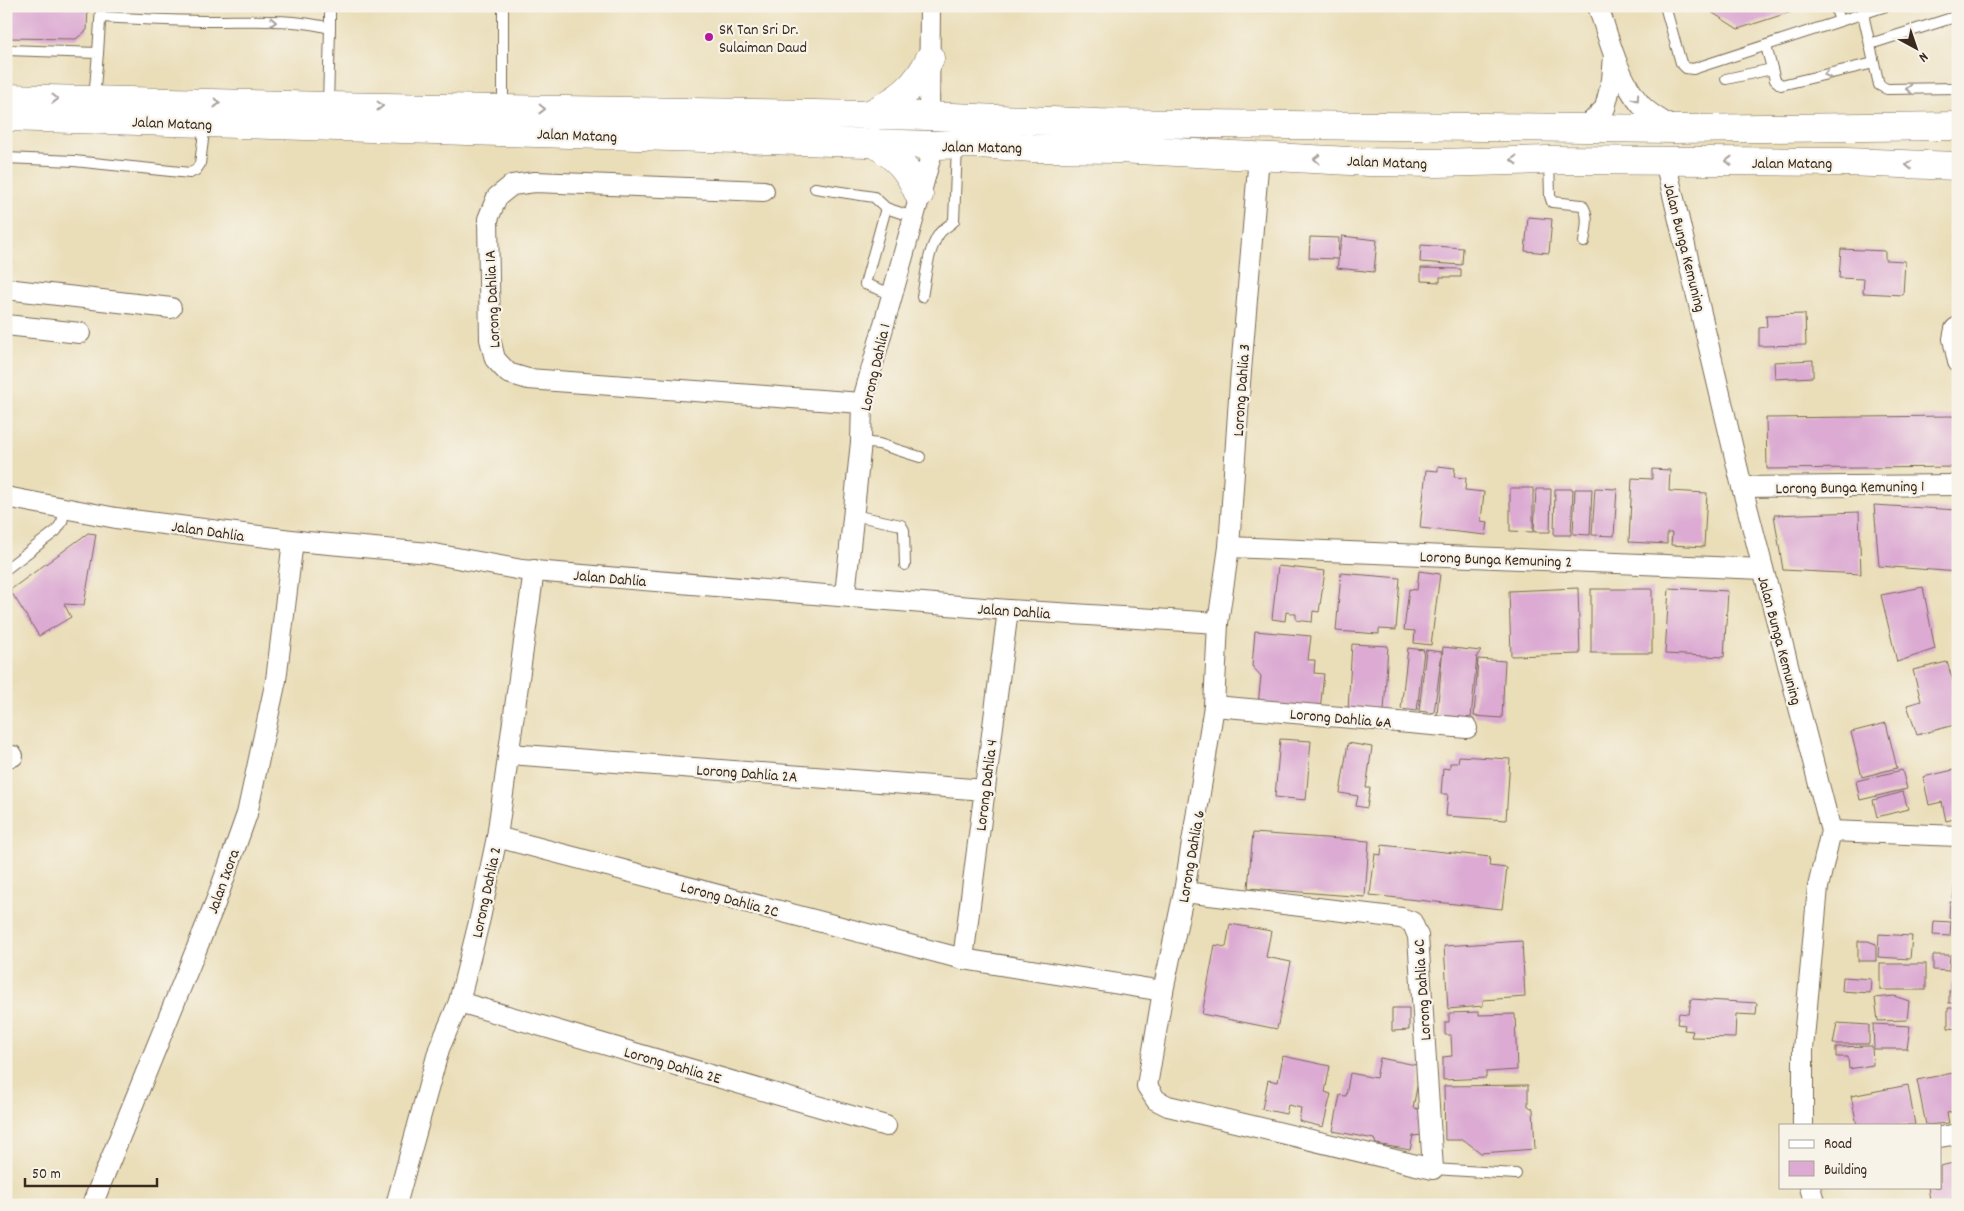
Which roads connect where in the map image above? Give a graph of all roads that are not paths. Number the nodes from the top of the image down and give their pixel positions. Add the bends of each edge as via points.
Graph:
1 (101, 6) edge
2 (330, 6) edge
3 (503, 6) edge
4 (930, 6) edge
5 (1598, 6) edge
6 (1665, 6) edge
7 (1835, 6) edge
8 (1886, 6) edge
9 (1862, 14) junction
10 (1958, 16) edge
11 (101, 17) junction
12 (1840, 21) junction
13 (330, 28) junction
14 (1870, 44) junction
15 (1766, 46) junction
16 (6, 50) edge
17 (98, 53) junction
18 (1614, 54) junction
19 (930, 58) junction
20 (1874, 63) junction
21 (1772, 70) junction
22 (1726, 79) dead end
23 (1958, 88) edge
24 (6, 98) edge
25 (94, 100) junction
26 (328, 106) junction
27 (503, 108) junction
28 (868, 114) junction
29 (929, 116) junction
30 (6, 117) edge
31 (205, 123) junction
32 (1958, 126) edge
33 (1584, 129) junction
34 (1675, 130) junction
35 (873, 142) junction
36 (957, 145) junction
37 (1259, 156) junction
38 (6, 158) edge
39 (1549, 160) junction
40 (1665, 161) junction
41 (1958, 166) edge
42 (815, 188) dead end
43 (764, 191) dead end
44 (916, 206) junction
45 (886, 208) junction
46 (1584, 242) dead end
47 (6, 289) edge
48 (892, 294) junction
49 (922, 297) dead end
50 (171, 308) dead end
51 (6, 325) edge
52 (1958, 327) edge
53 (80, 333) dead end
54 (1958, 362) edge
55 (862, 404) junction
56 (861, 442) junction
57 (920, 457) dead end
58 (1958, 485) edge
59 (1742, 487) junction
60 (6, 497) edge
61 (65, 508) junction
62 (853, 515) junction
63 (292, 540) junction
64 (1229, 547) junction
65 (905, 565) dead end
66 (6, 569) edge
67 (1763, 569) junction
68 (534, 570) junction
69 (845, 595) junction
70 (1008, 610) junction
71 (1218, 623) junction
72 (1214, 706) junction
73 (1467, 728) dead end
74 (510, 754) junction
75 (985, 790) junction
76 (1831, 831) junction
77 (497, 836) junction
78 (1958, 836) edge
79 (1184, 892) junction
80 (963, 960) junction
81 (1163, 991) junction
82 (459, 1002) junction
83 (1804, 1124) edge
84 (886, 1126) dead end
85 (1958, 1134) edge
86 (1942, 1138) edge
87 (1433, 1169) junction
88 (1516, 1174) dead end
89 (1810, 1188) edge
90 (92, 1205) edge
91 (396, 1205) edge
92 (1815, 1205) edge

1 - 11 lane
2 - 13 lane
3 - 27 lane
4 - 19 street
5 - 18 street
6 - 15 lane via 1681,63 1686,68 1693,70
7 - 12 lane
8 - 9 lane
9 - 12 lane
9 - 14 lane
10 - 14 lane
11 -> 13 lane via 298,23
11 - 17 lane
12 - 15 lane
13 - 26 lane
14 - 20 lane
15 - 21 lane
16 - 17 lane
17 - 25 lane
18 - 33 street via 1605,108
18 -> 34 street via 1642,106
19 - 28 main road via 922,75 909,89 894,102
19 - 29 street
20 -> 21 lane via 1781,85 1775,80
23 -> 20 lane via 1883,88 1879,85
21 - 22 lane
24 -> 25 main road, Jalan Matang
25 -> 26 main road, Jalan Matang
26 -> 27 main road, Jalan Matang
27 -> 28 main road, Jalan Matang
28 - 29 main road, Jalan Matang
29 - 33 main road, Jalan Matang via 1099,123
29 - 36 main road via 929,125 937,138
30 - 31 main road, Jalan Matang
31 - 35 main road, Jalan Matang
31 - 38 lane via 200,164 190,173 74,161
32 - 34 main road, Jalan Matang
33 - 34 main road, Jalan Matang
35 - 36 main road, Jalan Matang
35 - 44 main road via 906,169
36 - 37 main road, Jalan Matang via 1118,148
36 - 44 street, Lorong Dahlia 1
36 - 49 lane via 954,221 940,232 933,246
39 -> 37 main road, Jalan Matang via 1437,163
37 - 64 street, Lorong Dahlia 3
39 - 40 main road, Jalan Matang
39 - 46 lane via 1552,202 1582,205 1585,209
41 -> 40 main road, Jalan Matang
40 - 59 street, Jalan Bunga Kemuning
42 - 45 lane via 874,197
43 - 55 street, Lorong Dahlia 1A via 535,182 512,185 497,197 488,219 490,339 495,358 508,373 528,379
44 - 45 lane
44 - 48 street, Lorong Dahlia 1
45 - 48 lane via 865,284
47 - 50 street
48 - 55 street, Lorong Dahlia 1
51 - 53 street
52 - 54 street via 1952,339
55 - 56 street, Lorong Dahlia 1
56 - 57 lane
56 - 62 street, Lorong Dahlia 1
58 - 59 street, Lorong Bunga Kemuning 1
59 - 67 street, Jalan Bunga Kemuning
60 - 61 street, Jalan Dahlia
61 - 63 street, Jalan Dahlia via 116,518
61 - 66 lane via 56,531
62 - 65 lane via 902,525
62 - 69 street, Lorong Dahlia 1
63 - 68 street, Jalan Dahlia via 429,553
63 - 90 street, Jalan Ixora via 276,680 247,814 216,902
64 - 67 street, Lorong Bunga Kemuning 2
64 - 71 street, Lorong Dahlia 3
67 - 76 street, Jalan Bunga Kemuning
68 - 69 street, Jalan Dahlia
68 - 74 street, Lorong Dahlia 2
69 - 70 street, Jalan Dahlia
70 - 71 street, Jalan Dahlia
70 - 75 street, Lorong Dahlia 4
71 - 72 street, Lorong Dahlia 6
72 - 73 street, Lorong Dahlia 6A
72 - 79 street, Lorong Dahlia 6
74 - 75 street, Lorong Dahlia 2A
74 - 77 street, Lorong Dahlia 2
75 - 80 street, Lorong Dahlia 4
76 - 78 street
76 - 83 street, Jalan Bunga Kemuning via 1818,887 1803,1049
77 - 80 street, Lorong Dahlia 2C
77 - 82 street, Lorong Dahlia 2
79 - 81 street, Lorong Dahlia 6
79 - 87 street, Lorong Dahlia 6C via 1401,918 1412,922 1418,936
80 - 81 street, Lorong Dahlia 2C
81 - 87 street, Lorong Dahlia 6 via 1147,1086 1156,1100 1168,1106
82 - 84 street, Lorong Dahlia 2E
82 - 91 street, Lorong Dahlia 2 via 439,1049
85 - 86 street
87 - 88 lane
89 - 92 street

